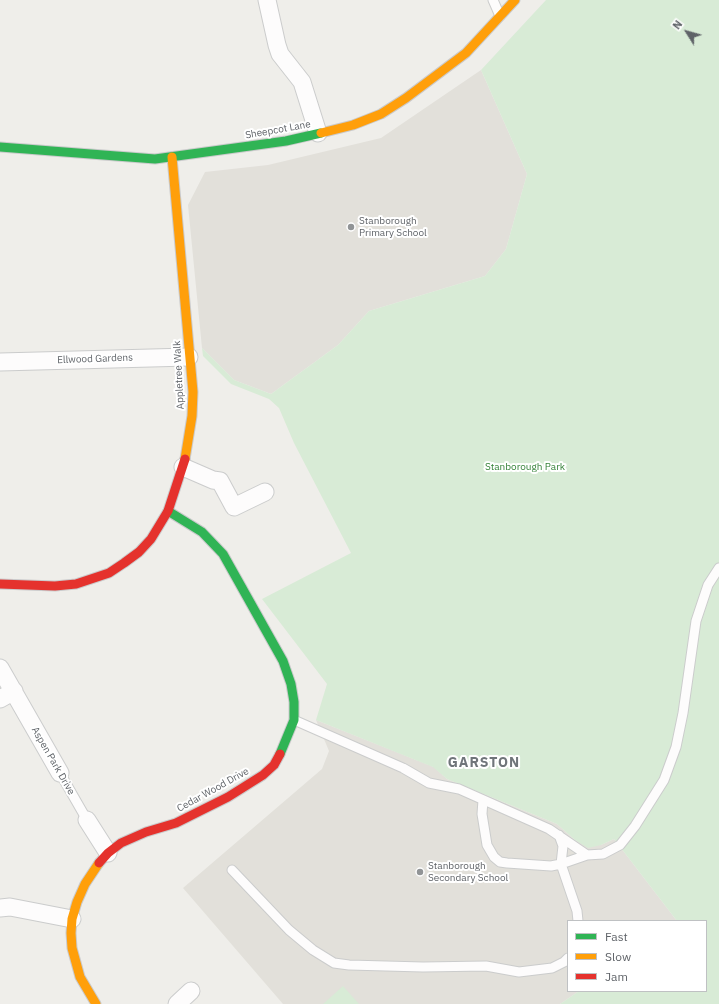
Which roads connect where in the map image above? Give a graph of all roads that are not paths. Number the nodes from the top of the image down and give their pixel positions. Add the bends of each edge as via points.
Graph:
1 (267, 0) edge
2 (493, 0) edge
3 (515, 0) edge
4 (500, 16) junction
5 (318, 133) junction
6 (0, 147) edge
7 (172, 157) junction
8 (189, 357) junction
9 (0, 362) edge
10 (183, 467) junction
11 (264, 492) dead end
12 (168, 511) junction
13 (719, 568) edge
14 (0, 584) edge
15 (0, 668) edge
16 (7, 695) edge
17 (294, 720) junction
18 (60, 773) joint
19 (483, 800) junction
20 (87, 820) joint
21 (559, 835) junction
22 (108, 853) junction
23 (587, 855) junction
24 (561, 864) junction
25 (232, 870) dead end
26 (0, 908) edge
27 (72, 920) junction
28 (578, 920) edge
29 (567, 959) edge
30 (191, 991) dead end
31 (96, 1004) edge
32 (177, 1004) edge

1 - 5 street via 280,54 302,82
2 - 4 lane
3 - 4 street, Sheepcot Lane
4 - 5 street, Sheepcot Lane via 466,53 406,98 381,114 353,125
5 - 7 street, Sheepcot Lane via 286,141
6 - 7 street, Sheepcot Lane via 154,159
7 - 8 street, Appletree Walk
8 - 9 street, Ellwood Gardens
8 - 10 street, Appletree Walk via 192,416
10 - 11 street via 220,481 234,507
10 - 12 street, Appletree Walk
12 - 14 street, Appletree Walk via 151,539 139,552 99,577 76,584 55,586
12 - 17 street, Cedar Wood Drive via 202,532 223,554 283,661 291,684
13 - 23 lane via 708,584 696,621 683,713 676,747 664,780 620,845 604,854
15 - 16 street, Aspen Park Drive
16 - 18 street, Aspen Park Drive
17 - 19 lane via 403,768 428,783 459,789
17 - 22 street, Cedar Wood Drive via 282,751 274,765 263,775 191,816 134,836
18 - 20 lane, Aspen Park Drive
19 - 21 lane
19 - 24 lane via 482,814 488,845 494,857 500,862 551,866
20 - 22 street, Aspen Park Drive
21 - 23 lane
21 - 24 lane via 563,846
22 - 27 street, Cedar Wood Drive via 85,884
23 - 24 lane
24 - 28 lane
25 - 29 lane via 289,930 334,964 486,966 519,972 552,968
26 - 27 street via 10,907
27 - 31 street, Cedar Wood Drive via 72,948 75,960 80,977
30 - 32 street

